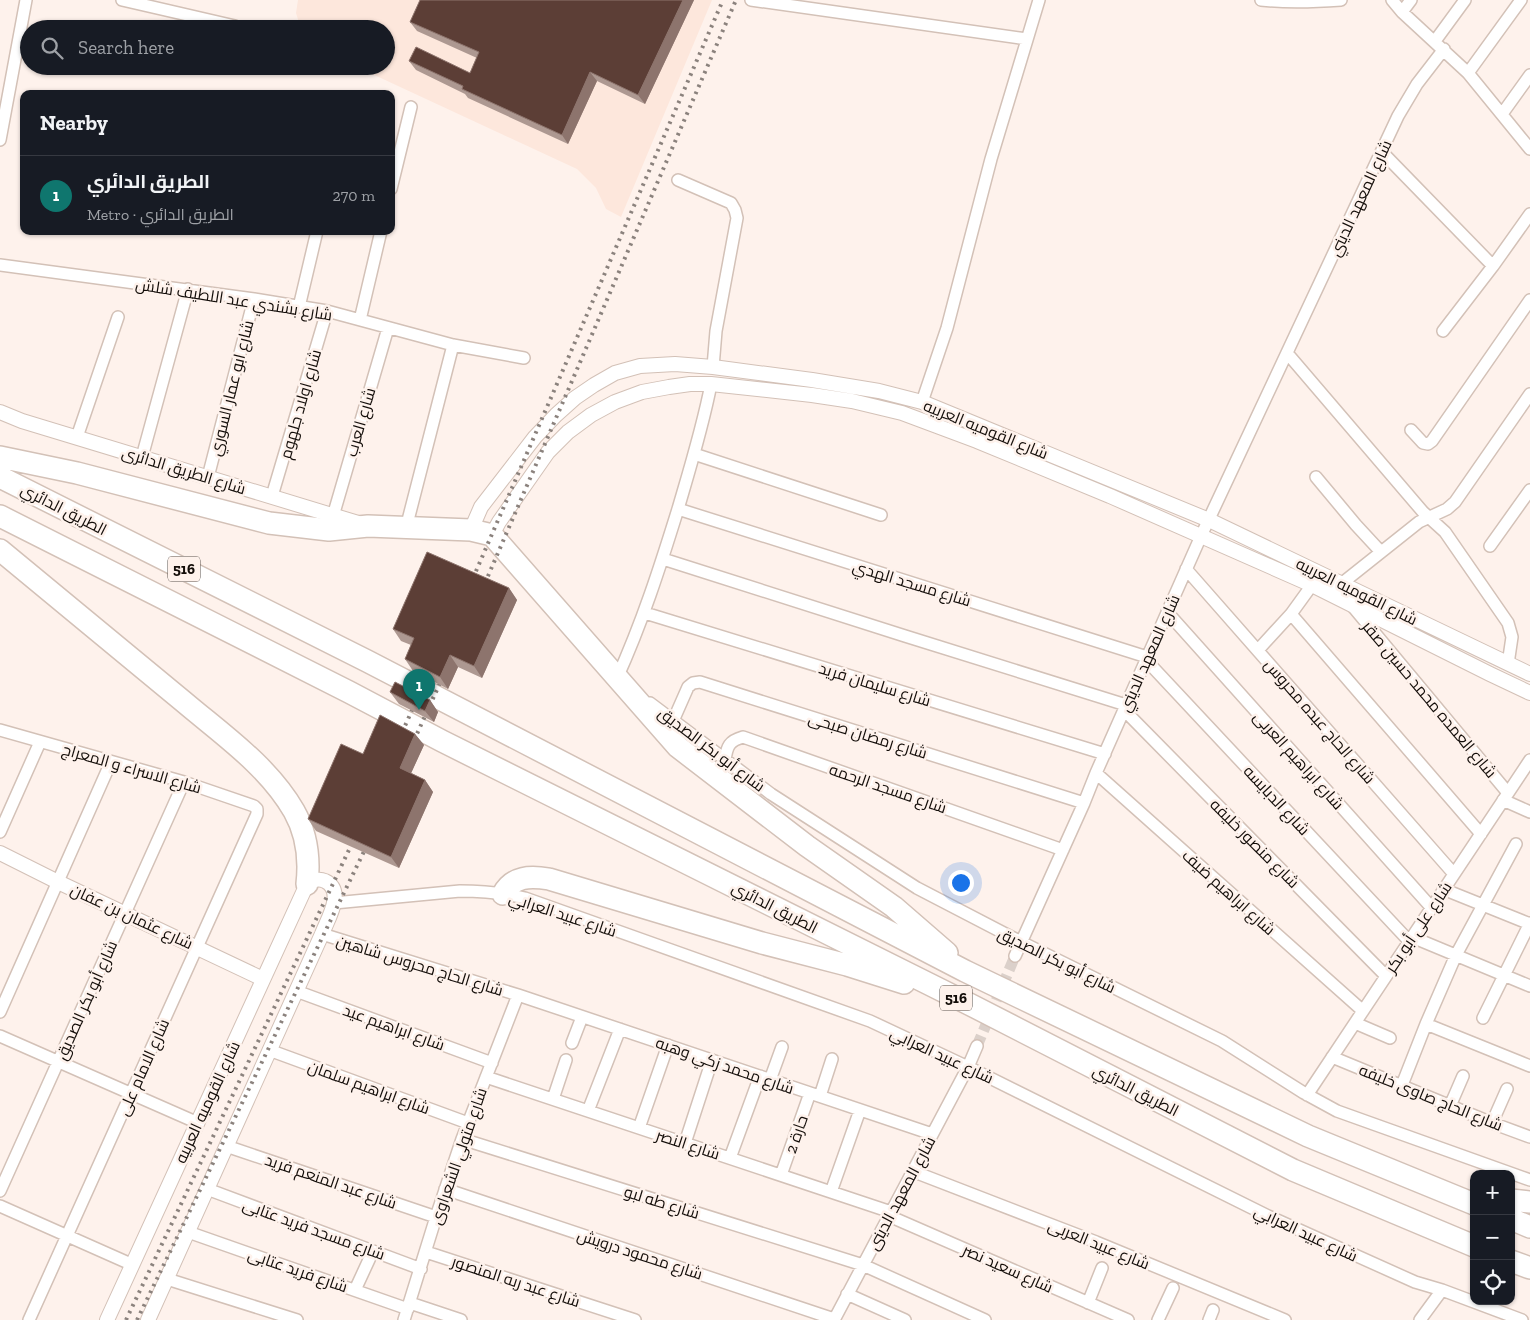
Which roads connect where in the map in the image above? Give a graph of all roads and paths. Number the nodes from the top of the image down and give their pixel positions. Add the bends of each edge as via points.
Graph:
1 (26, 0) edge
2 (122, 0) edge
3 (751, 0) edge
4 (1040, 0) edge
5 (1261, 0) edge
6 (1341, 0) edge
7 (1392, 0) edge
8 (1411, 0) edge
9 (1465, 0) edge
10 (1521, 0) edge
11 (805, 4) edge
12 (1402, 12) junction
13 (22, 20) edge
14 (209, 20) edge
15 (20, 32) edge
16 (1027, 39) junction
17 (1435, 41) junction
18 (1444, 50) junction
19 (1468, 73) junction
20 (1530, 74) edge
21 (411, 107) dead end
22 (1502, 114) junction
23 (0, 140) edge
24 (1530, 149) edge
25 (1382, 152) junction
26 (395, 173) edge
27 (678, 180) dead end
28 (1530, 214) edge
29 (316, 235) edge
30 (380, 235) edge
31 (1493, 266) junction
32 (0, 267) edge
33 (188, 289) junction
34 (254, 298) junction
35 (1530, 300) edge
36 (299, 307) junction
37 (327, 311) junction
38 (118, 317) dead end
39 (360, 320) junction
40 (388, 328) junction
41 (1443, 332) dead end
42 (453, 345) junction
43 (1287, 353) junction
44 (524, 358) dead end
45 (713, 367) junction
46 (711, 384) junction
47 (1530, 394) edge
48 (922, 402) junction
49 (0, 412) edge
50 (1411, 430) dead end
51 (77, 437) junction
52 (694, 454) junction
53 (0, 457) edge
54 (142, 457) junction
55 (0, 477) edge
56 (208, 477) junction
57 (1316, 477) dead end
58 (1530, 490) edge
59 (272, 496) junction
60 (678, 509) junction
61 (881, 515) dead end
62 (0, 516) edge
63 (1428, 517) junction
64 (1209, 520) junction
65 (331, 523) junction
66 (406, 528) junction
67 (471, 530) junction
68 (492, 535) junction
69 (1201, 536) junction
70 (1490, 546) dead end
71 (0, 550) edge
72 (1381, 552) junction
73 (663, 558) junction
74 (1186, 569) junction
75 (1341, 583) junction
76 (1312, 585) junction
77 (1328, 593) junction
78 (1352, 605) junction
79 (1167, 612) junction
80 (645, 613) junction
81 (1291, 614) junction
82 (1258, 650) junction
83 (1146, 658) junction
84 (1508, 664) junction
85 (1530, 674) edge
86 (616, 678) junction
87 (1530, 692) edge
88 (1125, 708) junction
89 (673, 721) junction
90 (0, 730) edge
91 (40, 742) junction
92 (1105, 754) junction
93 (724, 760) junction
94 (111, 762) junction
95 (1528, 767) edge
96 (1096, 773) junction
97 (184, 782) junction
98 (1506, 796) junction
99 (1084, 804) junction
100 (1530, 812) edge
101 (257, 814) joint
102 (0, 832) edge
103 (1481, 834) junction
104 (1516, 844) dead end
105 (1063, 850) junction
106 (0, 853) edge
107 (1454, 874) junction
108 (58, 882) junction
109 (307, 884) junction
110 (1443, 889) junction
111 (503, 894) junction
112 (334, 903) junction
113 (1483, 905) junction
114 (1432, 907) junction
115 (125, 912) junction
116 (1530, 923) edge
117 (322, 934) junction
118 (1410, 939) junction
119 (1021, 942) junction
120 (198, 947) junction
121 (1456, 955) junction
122 (1015, 956) tunnel mouth
123 (965, 971) junction
124 (1504, 975) junction
125 (1386, 976) junction
126 (263, 979) junction
127 (1530, 986) edge
128 (296, 991) junction
129 (518, 995) junction
130 (969, 1004) junction
131 (1363, 1010) junction
132 (0, 1012) edge
133 (582, 1017) junction
134 (1483, 1018) dead end
135 (1355, 1023) junction
136 (1426, 1024) junction
137 (620, 1029) junction
138 (0, 1036) edge
139 (1390, 1038) dead end
140 (572, 1043) dead end
141 (668, 1045) junction
142 (977, 1046) tunnel mouth
143 (782, 1047) dead end
144 (269, 1050) junction
145 (1332, 1057) junction
146 (832, 1059) dead end
147 (566, 1060) dead end
148 (712, 1060) junction
149 (58, 1062) junction
150 (492, 1063) junction
151 (968, 1066) junction
152 (1530, 1066) edge
153 (1463, 1076) dead end
154 (486, 1077) junction
155 (765, 1078) junction
156 (1402, 1086) junction
157 (1507, 1089) dead end
158 (131, 1094) junction
159 (815, 1095) junction
160 (1307, 1095) junction
161 (552, 1099) junction
162 (1450, 1106) junction
163 (860, 1110) junction
164 (588, 1111) junction
165 (198, 1123) junction
166 (468, 1123) junction
167 (1492, 1123) junction
168 (639, 1128) junction
169 (932, 1134) junction
170 (1530, 1137) edge
171 (462, 1139) junction
172 (685, 1143) junction
173 (226, 1146) junction
174 (730, 1158) junction
175 (912, 1171) junction
176 (781, 1175) junction
177 (1530, 1180) edge
178 (207, 1189) junction
179 (445, 1189) junction
180 (0, 1191) edge
181 (831, 1192) junction
182 (1464, 1196) edge
183 (1515, 1200) edge
184 (1530, 1202) edge
185 (0, 1206) edge
186 (890, 1214) junction
187 (436, 1217) junction
188 (1515, 1221) edge
189 (1530, 1227) edge
190 (188, 1232) junction
191 (68, 1236) junction
192 (1470, 1244) edge
193 (373, 1251) junction
194 (426, 1252) junction
195 (1515, 1262) edge
196 (133, 1265) junction
197 (863, 1265) junction
198 (1102, 1268) dead end
199 (1530, 1268) edge
200 (421, 1269) junction
201 (167, 1279) junction
202 (1173, 1288) dead end
203 (356, 1290) junction
204 (1442, 1290) junction
205 (848, 1294) junction
206 (1088, 1302) junction
207 (408, 1310) edge
208 (1257, 1315) edge
209 (1114, 1317) edge
210 (834, 1319) edge
211 (29, 1320) edge
212 (107, 1320) edge
213 (148, 1320) edge
214 (297, 1320) edge
215 (461, 1320) edge
216 (635, 1320) edge
217 (905, 1320) edge
218 (984, 1320) edge
219 (1128, 1320) edge
220 (1158, 1320) edge
221 (1285, 1320) edge
222 (1420, 1320) edge
223 (1522, 1320) edge

1 - 13 street
2 - 14 street
3 - 11 street
4 - 16 street
5 - 6 street
7 - 12 street
8 - 12 street
9 - 17 street
10 - 19 street
11 - 16 street
12 - 17 street
15 - 23 street
16 - 48 street via 991,159 947,328
17 - 18 street
18 - 19 street
18 - 25 street, شارع المعهد الديني via 1416,84
19 - 22 street
20 - 22 street
21 - 26 street
22 - 24 street
25 - 31 street
25 - 43 street, شارع المعهد الديني
27 - 45 street via 731,203 737,218 716,331
28 - 31 street
29 - 36 street
30 - 39 street
31 - 41 street
32 - 33 street, شارع بشندي عبد اللطيف شلش
33 - 34 street, شارع بشندي عبد اللطيف شلش
33 - 54 street
34 - 36 street, شارع بشندي عبد اللطيف شلش
34 - 56 street, شارع ابو عمار السوري
35 - 50 street via 1432,442 1423,443
36 - 37 street, شارع بشندي عبد اللطيف شلش
37 - 39 street, شارع بشندي عبد اللطيف شلش
37 - 59 street, شارع اولاد جلهوم
38 - 51 street
39 - 40 street, شارع بشندي عبد اللطيف شلش
40 - 42 street, شارع بشندي عبد اللطيف شلش
40 - 65 street, شارع العرب
42 - 44 street, شارع بشندي عبد اللطيف شلش
42 - 66 street
43 - 63 street
43 - 64 street, شارع المعهد الديني
45 - 48 street, شارع القوميه العربيه via 879,391
45 - 67 street, شارع القوميه العربيه via 640,366 615,374 575,398 535,437 482,507
46 - 52 street
46 - 68 street, شارع القوميه العربيه via 642,392 591,416 548,452
46 - 69 street, شارع القوميه العربيه via 828,397 902,414 977,441
47 - 63 street via 1455,502
48 - 64 street, شارع القوميه العربيه
49 - 51 street, شارع الطريق الدائرى
51 - 54 street, شارع الطريق الدائرى
52 - 60 street
52 - 61 street
53 - 65 highway via 270,523
54 - 56 street, شارع الطريق الدائرى
55 - 123 highway, الطريق الدائري / 516 via 367,661
56 - 59 street, شارع الطريق الدائرى
57 - 72 street
58 - 70 street
59 - 65 street, شارع الطريق الدائرى
60 - 73 street
60 - 83 street, شارع مسجد الهدي
62 - 130 highway, الطريق الدائري / 516
63 - 72 street
63 - 84 street via 1445,532 1508,623 1512,638
64 - 69 street, شارع المعهد الديني
64 - 75 street, شارع القوميه العربيه
65 - 66 highway
66 - 67 highway
67 - 68 highway
68 - 86 highway
69 - 74 street, شارع المعهد الديني
69 - 76 street, شارع القوميه العربيه
71 - 109 highway via 260,766 300,823 308,853
72 - 75 street
73 - 80 street
73 - 88 street
74 - 79 street, شارع المعهد الديني
74 - 82 street, شارع الحاج عبده محروس
75 - 77 street
75 - 84 street, شارع القوميه العربيه
76 - 77 street, شارع القوميه العربيه
76 - 81 street
77 - 78 street, شارع القوميه العربيه
78 - 87 street, شارع القوميه العربيه
78 - 98 street, شارع العمده محمد حسين صقر
79 - 83 street, شارع المعهد الديني
79 - 114 street, شارع ابراهيم العربى
80 - 86 street
80 - 92 street, شارع سليمان فريد
81 - 82 street
81 - 103 street
82 - 107 street, شارع الحاج عبده محروس
83 - 88 street, شارع المعهد الديني
83 - 118 street, شارع الدبايسه
84 - 85 street, شارع القوميه العربيه
86 - 89 street, شارع أبو بكر الصديق
86 - 123 highway via 678,747 894,908
88 - 92 street, شارع المعهد الديني
88 - 125 street, شارع منصور خليفه
89 - 93 street, شارع أبو بكر الصديق
89 - 99 street, شارع رمضان صبحى via 688,687 700,682
90 - 91 street, شارع الاسراء و المعراج
91 - 94 street, شارع الاسراء و المعراج
91 - 102 street
92 - 96 street, شارع المعهد الديني
93 - 105 street, شارع مسجد الرحمه via 733,740 743,737
93 - 119 street, شارع أبو بكر الصديق via 917,888
94 - 97 street, شارع الاسراء و المعراج
94 - 108 street
95 - 98 street, شارع على أبو بكر
96 - 99 street, شارع المعهد الديني
96 - 131 street, شارع ابراهيم ضيف
97 - 101 street, شارع الاسراء و المعراج via 254,806
97 - 115 street, شارع أبو بكر الصديق
98 - 100 street
98 - 103 street, شارع على أبو بكر
99 - 105 street, شارع المعهد الديني
101 - 120 street, شارع الامام على
103 - 107 street, شارع على أبو بكر
104 - 113 street
105 - 119 street, شارع المعهد الديني
106 - 108 street, شارع عثمان بن عفان
107 - 110 street, شارع على أبو بكر
108 - 115 street, شارع عثمان بن عفان
108 - 132 street
109 - 112 street via 313,880 328,882 335,895
109 - 126 street, شارع القوميه العربيه
110 - 113 street
110 - 114 street, شارع على أبو بكر
111 - 112 street, شارع عبيد العرابي via 460,891
111 - 130 highway via 517,880 549,878
111 - 151 street, شارع عبيد العرابي via 525,898 870,1021
112 - 117 street
113 - 116 street
113 - 121 street
114 - 118 street, شارع على أبو بكر
115 - 120 street, شارع عثمان بن عفان
115 - 149 street, شارع أبو بكر الصديق
116 - 124 street
117 - 128 street
117 - 129 street, شارع الحاج محروس شاهين
118 - 121 street
118 - 125 street, شارع على أبو بكر
119 - 122 street, شارع المعهد الديني
119 - 160 street, شارع أبو بكر الصديق via 1222,1041
120 - 126 street, شارع عثمان بن عفان
120 - 158 street, شارع الامام على
121 - 124 street
121 - 136 street
123 - 182 highway, الطريق الدائري / 516 via 1308,1136
124 - 127 street
124 - 134 street
125 - 131 street, شارع على أبو بكر
126 - 165 street, شارع القوميه العربيه
128 - 144 street
128 - 150 street, شارع ابراهيم عيد
129 - 133 street, شارع محمد زكي وهبه
129 - 150 street, شارع متولي الشعراوى
130 - 192 highway, الطريق الدائري / 516 via 1293,1170
131 - 135 street, شارع على أبو بكر
133 - 137 street, شارع محمد زكي وهبه
133 - 140 street
135 - 139 street
135 - 145 street, شارع على أبو بكر
136 - 152 street
136 - 156 street
137 - 141 street, شارع محمد زكي وهبه
137 - 164 street
138 - 149 street
141 - 148 street, شارع محمد زكي وهبه
141 - 168 street
142 - 151 street
143 - 155 street
144 - 166 street, شارع ابراهيم سلمان
144 - 173 street
145 - 156 street, شارع الحاج صاوى خليفه
145 - 160 street, شارع على أبو بكر
146 - 159 street, حارة 2
147 - 161 street
148 - 155 street, شارع محمد زكي وهبه
148 - 172 street
149 - 158 street
149 - 180 street, شارع أبو بكر الصديق
150 - 154 street, شارع متولي الشعراوى
151 - 169 street, شارع المعهد الدينى
151 - 204 street, شارع عبيد العرابي via 1268,1216 1415,1282
153 - 162 street
154 - 161 street, شارع النصر
154 - 166 street, شارع متولي الشعراوى
155 - 159 street, شارع محمد زكي وهبه
155 - 174 street
156 - 162 street, شارع الحاج صاوى خليفه
157 - 167 street
158 - 165 street
158 - 191 street, شارع الامام على
159 - 163 street, شارع محمد زكي وهبه
159 - 176 street, حارة 2
160 - 177 street, شارع أبو بكر الصديق via 1336,1111
161 - 164 street, شارع النصر
162 - 167 street, شارع الحاج صاوى خليفه
163 - 169 street, شارع محمد زكي وهبه
163 - 181 street
164 - 168 street, شارع النصر
165 - 196 street, شارع القوميه العربيه
166 - 171 street, شارع متولي الشعراوى
167 - 170 street, شارع الحاج صاوى خليفه
168 - 172 street, شارع النصر
169 - 175 street, شارع المعهد الدينى
171 - 179 street, شارع متولي الشعراوى
171 - 197 street, شارع طه لبو
172 - 174 street, شارع النصر
173 - 178 street
173 - 187 street, شارع عبد المنعم فريد
174 - 176 street, شارع النصر
175 - 186 street, شارع المعهد الدينى
175 - 208 street, شارع عبيد العربى via 1096,1242
176 - 181 street, شارع النصر
178 - 190 street
178 - 193 street, شارع مسجد فريد عتابى
179 - 187 street, شارع متولي الشعراوى
179 - 210 street, شارع محمود درويش
181 - 186 street, شارع النصر
183 - 184 highway
185 - 191 street
186 - 197 street, شارع المعهد الدينى
186 - 206 street, شارع سعيد نصر
187 - 194 street, شارع متولي الشعراوى
188 - 189 highway
190 - 201 street
190 - 203 street, شارع فريد عتابى
191 - 196 street
191 - 211 street, شارع الامام على
193 - 200 street, شارع مسجد فريد عتابى
193 - 203 street
194 - 200 street, شارع متولي الشعراوى
194 - 216 street, شارع عبد ربه المنصور
195 - 199 highway
196 - 212 street, شارع القوميه العربيه
197 - 205 street, شارع المعهد الدينى
197 - 218 street, شارع طه لبو
198 - 206 street
200 - 207 street, شارع متولي الشعراوى
201 - 213 street
201 - 214 street
202 - 220 street
203 - 207 street, شارع فريد عتابى
204 - 222 street
204 - 223 street, شارع عبيد العرابي
205 - 210 street, شارع المعهد الدينى
205 - 217 street
206 - 209 street, شارع سعيد نصر
207 - 215 street, شارع فريد عتابى
208 - 221 street, شارع عبيد العربى
209 - 219 street, شارع سعيد نصر

